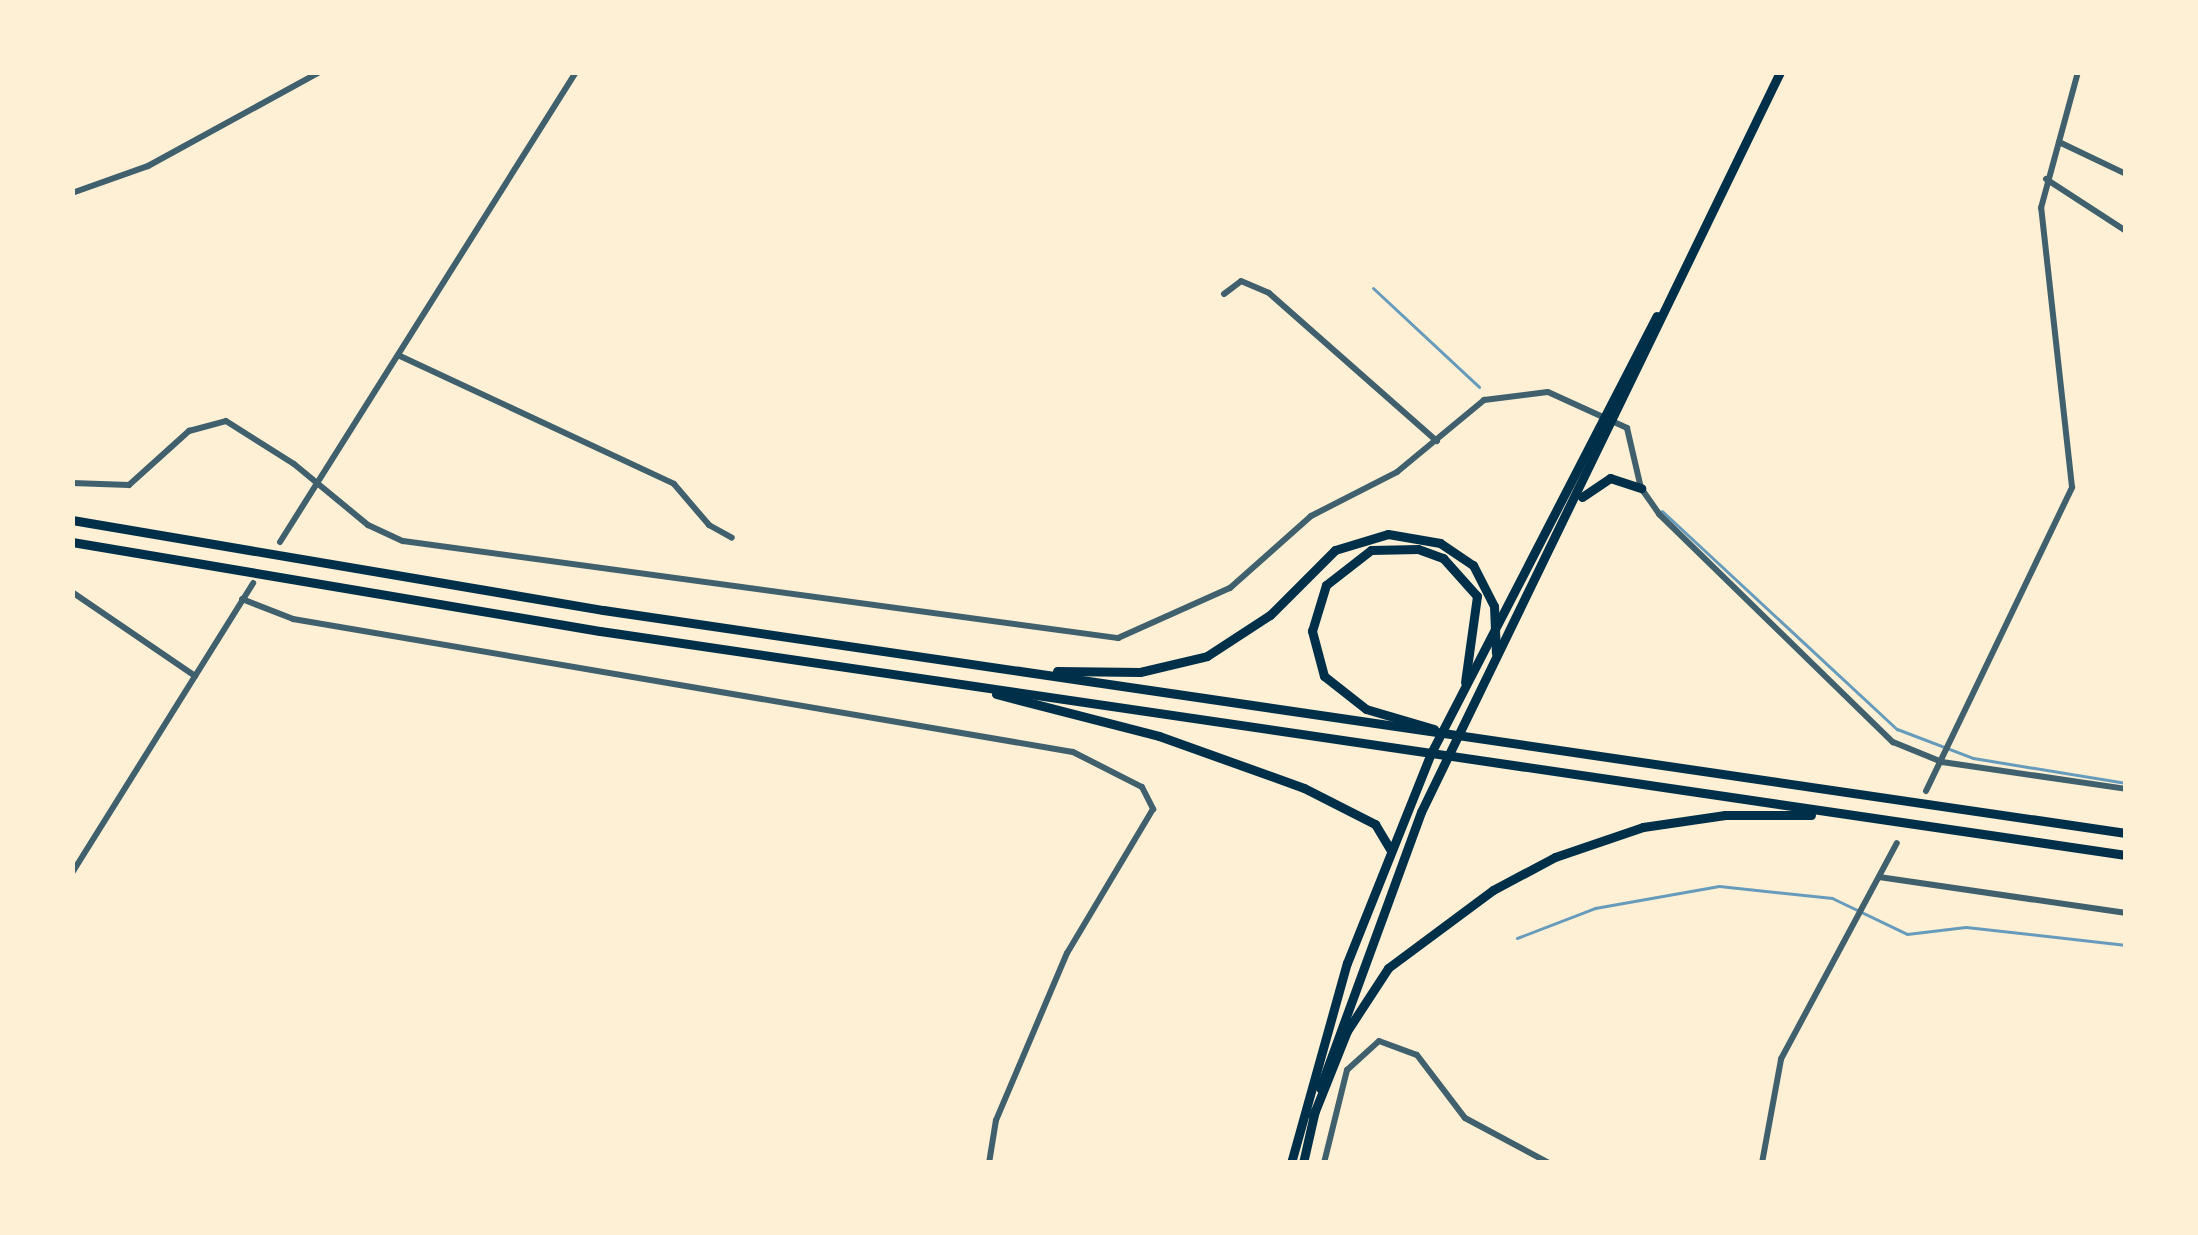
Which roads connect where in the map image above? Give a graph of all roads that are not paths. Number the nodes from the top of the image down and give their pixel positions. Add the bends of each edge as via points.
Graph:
1 (320, 72) edge
2 (576, 72) edge
3 (1780, 72) edge
4 (2078, 72) edge
5 (2060, 142) junction
6 (2126, 174) edge
7 (2046, 179) junction
8 (72, 193) edge
9 (2126, 231) edge
10 (1691, 254) junction
11 (1224, 294) dead end
12 (400, 356) junction
13 (1603, 413) junction
14 (1616, 419) junction
15 (1437, 440) junction
16 (72, 483) edge
17 (318, 484) junction
18 (1641, 488) junction
19 (1573, 505) junction
20 (72, 520) edge
21 (732, 538) dead end
22 (72, 542) edge
23 (280, 542) dead end
24 (253, 583) dead end
25 (72, 592) edge
26 (242, 599) junction
27 (1497, 620) junction
28 (1496, 653) junction
29 (1021, 671) junction
30 (195, 676) junction
31 (1465, 682) junction
32 (968, 685) junction
33 (1410, 724) junction
34 (1943, 759) junction
35 (2126, 789) edge
36 (1926, 791) dead end
37 (1838, 815) junction
38 (2126, 833) edge
39 (1897, 843) dead end
40 (1390, 849) junction
41 (2126, 855) edge
42 (72, 873) edge
43 (1879, 877) junction
44 (2126, 913) edge
45 (1313, 1116) junction
46 (989, 1163) edge
47 (1292, 1163) edge
48 (1303, 1163) edge
49 (1324, 1163) edge
50 (1549, 1163) edge
51 (1762, 1163) edge

1 - 8 street via 148,166
2 - 12 street
3 - 10 main road
4 - 5 street
5 - 6 street
5 - 7 street
7 - 9 street
7 - 34 street via 2041,208 2072,487
10 - 13 main road
10 - 14 main road
11 - 15 street via 1241,281 1269,293
12 - 17 street
12 - 21 street via 674,484 709,525
13 - 14 street
13 - 15 street via 1547,392 1516,391 1469,410
13 - 27 main road
14 - 18 street via 1631,433
14 - 19 main road
15 - 17 street via 1397,472 1312,516 1230,588 1118,638 403,541 368,525
16 - 17 street via 129,485 212,421 241,426
17 - 23 street
18 - 19 main road via 1610,478
18 - 34 street via 1685,543 1875,730
19 - 28 main road
20 - 29 main road
22 - 32 main road
24 - 26 street
25 - 30 street
26 - 30 street
26 - 46 street via 293,619 1072,752 1142,787 1153,809 1067,953 996,1120
27 - 28 main road
27 - 29 main road via 1489,591 1463,555 1429,539 1388,534 1335,550 1270,615 1207,656 1140,672
27 - 31 main road
28 - 45 main road via 1386,896
29 - 33 main road
30 - 42 street
31 - 33 main road via 1478,610 1460,570 1418,549 1352,559 1318,599 1314,652 1347,698
31 - 40 main road
32 - 37 main road
32 - 40 main road via 1128,726 1304,788 1375,824
33 - 38 main road
34 - 35 street
34 - 36 street
37 - 41 main road
37 - 45 main road via 1678,820 1592,842 1519,875 1388,968 1346,1031
39 - 43 street
40 - 47 main road via 1330,1014
43 - 44 street
43 - 51 street via 1780,1059
45 - 48 main road
49 - 50 street via 1347,1070 1379,1040 1417,1055 1465,1118

